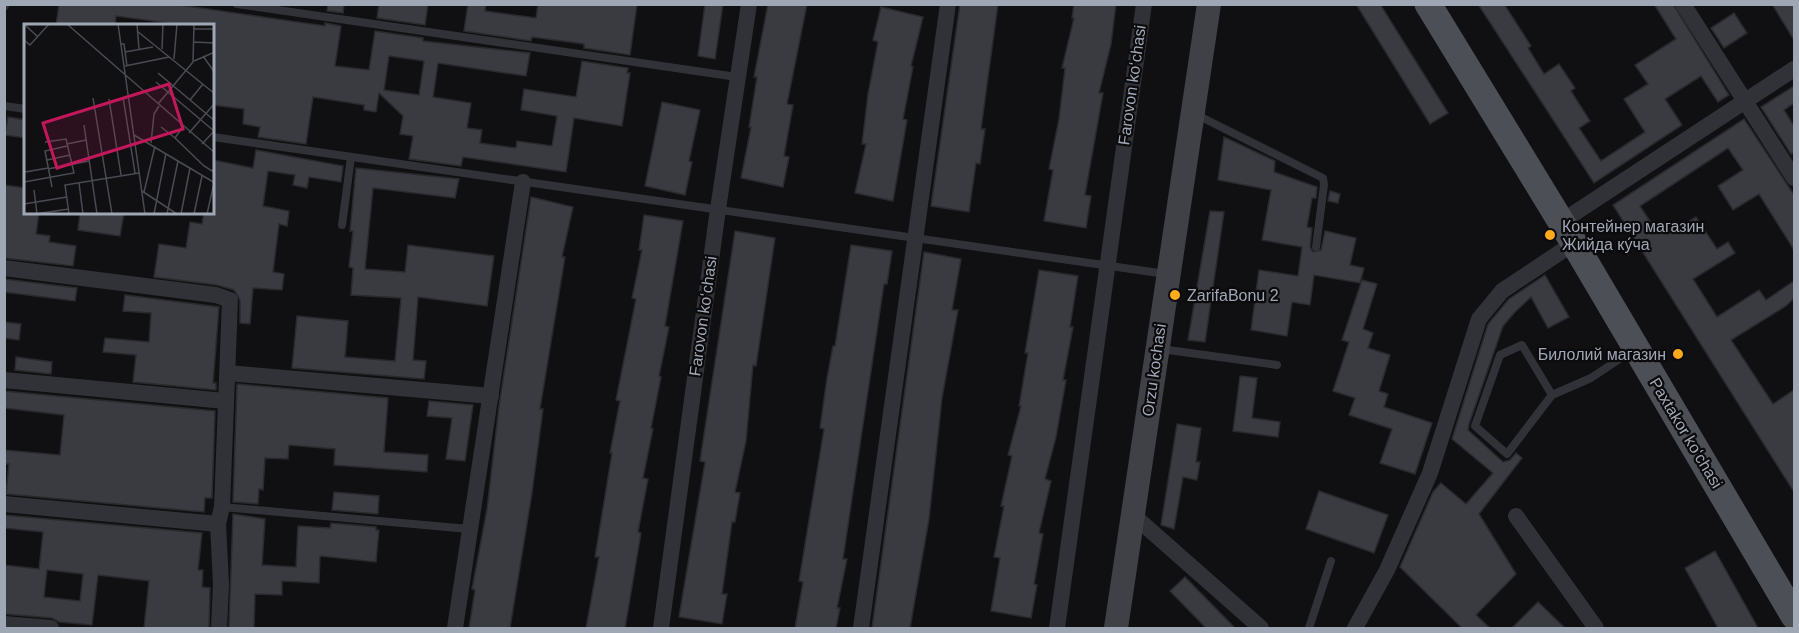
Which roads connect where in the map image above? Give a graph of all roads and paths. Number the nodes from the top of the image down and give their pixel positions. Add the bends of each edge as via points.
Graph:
1 (237, 4) edge
2 (749, 4) edge
3 (948, 4) edge
4 (1144, 4) edge
5 (1209, 4) edge
6 (1428, 4) edge
7 (1683, 4) edge
8 (1794, 69) edge
9 (737, 77) junction
10 (1745, 101) junction
11 (4, 106) edge
12 (24, 109) edge
13 (1192, 112) junction
14 (214, 137) edge
15 (351, 157) junction
16 (1794, 178) edge
17 (523, 182) junction
18 (718, 209) junction
19 (342, 225) dead end
20 (1568, 232) junction
21 (915, 237) junction
22 (1316, 247) dead end
23 (1106, 264) junction
24 (4, 268) edge
25 (1167, 274) junction
26 (1157, 348) junction
27 (1636, 348) junction
28 (1277, 365) dead end
29 (228, 372) junction
30 (4, 380) edge
31 (1552, 395) junction
32 (491, 396) junction
33 (225, 402) junction
34 (4, 504) edge
35 (222, 507) junction
36 (1133, 515) junction
37 (1516, 516) dead end
38 (218, 524) junction
39 (469, 529) junction
40 (1331, 561) dead end
41 (1789, 620) edge
42 (4, 624) edge
43 (51, 628) edge
44 (219, 628) edge
45 (455, 628) edge
46 (661, 628) edge
47 (861, 628) edge
48 (1057, 628) edge
49 (1116, 628) edge
50 (1261, 628) edge
51 (1309, 628) edge
52 (1355, 628) edge
53 (1596, 628) edge

1 - 9 lane
2 - 9 street, Farovon koʻchasi
3 - 21 street
4 - 23 street, Farovon koʻchasi
5 - 13 main road, Orzu kochasi
6 - 20 main road, Paxtakor koʻchasi
7 - 10 street
8 - 10 street
9 - 18 street, Farovon koʻchasi
10 - 16 street
10 - 20 street
11 - 12 lane
13 - 22 lane via 1323,178
13 - 25 main road, Orzu kochasi
14 - 15 lane
15 - 17 lane
15 - 19 lane
17 - 18 lane
17 - 32 street
18 - 21 lane
18 - 46 street, Farovon koʻchasi
20 - 27 main road, Paxtakor koʻchasi
20 - 52 street via 1502,291 1479,319 1430,473 1387,570
21 - 23 lane
21 - 47 street
23 - 25 lane
23 - 48 street, Farovon koʻchasi
24 - 29 street via 230,300
25 - 26 main road, Orzu kochasi
26 - 28 lane
26 - 36 main road, Orzu kochasi
27 - 31 lane via 1591,378
27 - 41 main road, Paxtakor koʻchasi
29 - 32 street
29 - 33 street
30 - 33 street
31 - 31 lane via 1522,345 1500,355 1475,426 1507,454
32 - 39 street
33 - 35 street
34 - 38 street
35 - 38 street
35 - 39 lane
36 - 49 main road, Orzu kochasi
36 - 50 street
37 - 53 street
38 - 44 street
39 - 45 street
40 - 51 lane
42 - 43 street

